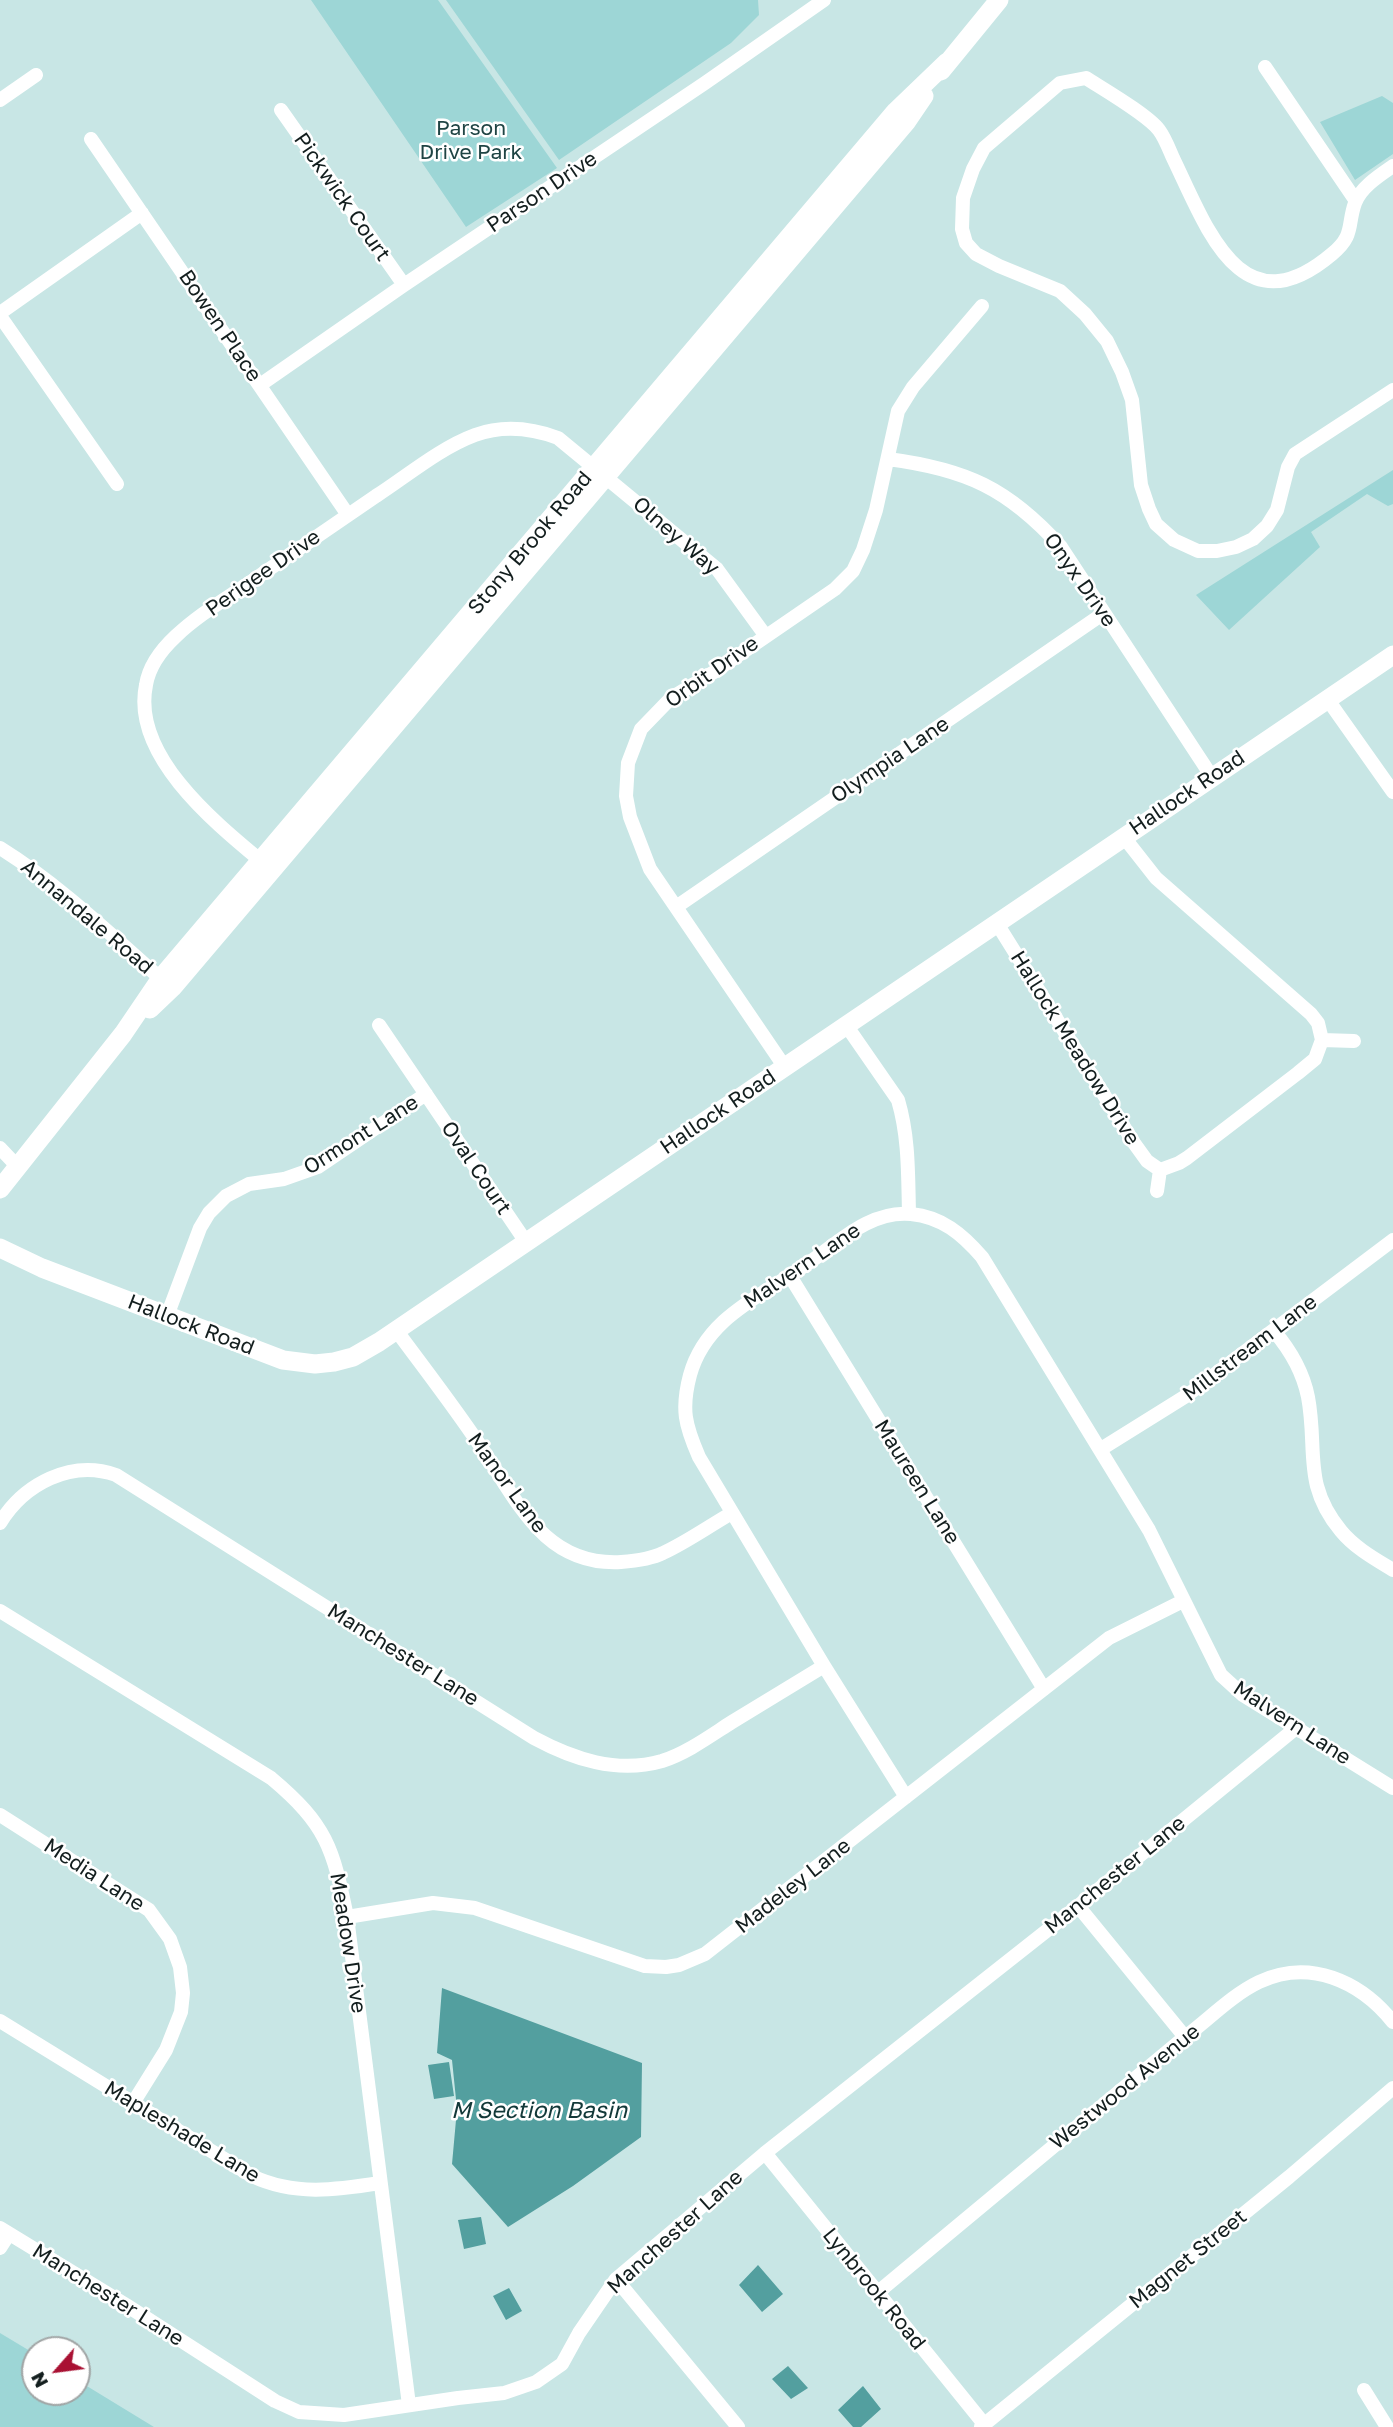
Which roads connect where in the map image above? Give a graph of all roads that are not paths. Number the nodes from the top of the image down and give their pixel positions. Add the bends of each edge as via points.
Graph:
1 (824, 0) edge
2 (999, 0) edge
3 (1265, 67) dead end
4 (36, 75) dead end
5 (0, 100) edge
6 (281, 110) dead end
7 (91, 139) dead end
8 (1393, 166) edge
9 (1356, 201) junction
10 (142, 213) junction
11 (404, 285) junction
12 (982, 306) dead end
13 (0, 315) edge
14 (260, 385) junction
15 (1393, 390) edge
16 (888, 459) junction
17 (601, 471) junction
18 (117, 484) dead end
19 (348, 515) junction
20 (1104, 613) junction
21 (765, 635) junction
22 (1393, 655) edge
23 (1328, 700) junction
24 (1212, 777) junction
25 (1393, 792) edge
26 (1123, 836) junction
27 (0, 848) edge
28 (266, 865) junction
29 (676, 907) junction
30 (996, 922) junction
31 (166, 983) junction
32 (379, 1025) dead end
33 (846, 1025) junction
34 (1322, 1040) junction
35 (1354, 1041) dead end
36 (784, 1066) junction
37 (426, 1094) junction
38 (0, 1148) edge
39 (17, 1166) junction
40 (1160, 1170) junction
41 (0, 1189) edge
42 (1157, 1191) dead end
43 (909, 1213) junction
44 (1393, 1240) edge
45 (526, 1242) junction
46 (0, 1248) edge
47 (790, 1276) junction
48 (167, 1316) junction
49 (396, 1331) junction
50 (1274, 1331) junction
51 (1101, 1449) junction
52 (732, 1513) junction
53 (0, 1523) edge
54 (1393, 1570) edge
55 (1183, 1601) junction
56 (0, 1611) edge
57 (824, 1666) junction
58 (1044, 1689) junction
59 (1296, 1728) junction
60 (1393, 1788) edge
61 (906, 1797) junction
62 (0, 1815) edge
63 (1078, 1906) junction
64 (347, 1917) junction
65 (0, 2021) edge
66 (1393, 2022) edge
67 (1185, 2037) junction
68 (1393, 2088) edge
69 (132, 2103) junction
70 (765, 2153) junction
71 (380, 2183) junction
72 (4, 2231) edge
73 (0, 2248) edge
74 (616, 2279) junction
75 (877, 2293) junction
76 (1364, 2390) dead end
77 (409, 2404) junction
78 (982, 2426) edge
79 (738, 2427) edge
80 (1387, 2427) edge

1 - 11 street, Parson Drive
2 - 17 street, Stony Brook Road via 947,62 896,111 751,294
3 - 9 street
4 - 5 street
6 - 11 street, Pickwick Court
7 - 10 street, Bowen Place
8 - 9 street
9 - 15 street via 1349,235 1333,254 1293,279 1276,282 1248,277 1209,230 1159,128 1086,78 1060,83 984,148 963,198 962,229 976,254 1060,291 1107,341 1132,400 1141,485 1149,509 1156,524 1174,540 1198,551 1236,547 1253,539 1278,510 1295,454
10 - 13 street
10 - 14 street, Bowen Place
11 - 14 street, Parson Drive
12 - 16 street, Orbit Drive via 903,401 894,420
13 - 18 street
14 - 19 street, Bowen Place
16 - 20 street, Onyx Drive via 954,471 1018,505 1061,547
16 - 21 street, Orbit Drive via 870,530 853,571 835,589
17 - 19 street, Perigee Drive via 558,438 541,431 496,430 449,448
17 - 21 street, Olney Way via 717,569
17 - 28 street, Stony Brook Road
19 - 28 street, Perigee Drive via 188,625 158,656 145,686 150,735 165,761 196,804
20 - 24 street, Onyx Drive
20 - 29 street, Olympia Lane
21 - 29 street, Orbit Drive via 671,698 641,729 634,744 627,773 629,817 650,869
22 - 23 street, Hallock Road
23 - 24 street, Hallock Road
23 - 25 street
24 - 26 street, Hallock Road
26 - 30 street, Hallock Road
26 - 34 street via 1156,878 1311,1014
27 - 31 street, Annandale Road via 106,928
28 - 31 street, Stony Brook Road
29 - 36 street, Orbit Drive
30 - 33 street, Hallock Road
30 - 40 street, Hallock Meadow Drive via 1134,1143
31 - 39 street, Stony Brook Road
32 - 37 street, Oval Court
33 - 36 street, Hallock Road
33 - 43 street via 898,1100 908,1157
34 - 35 street
34 - 40 street via 1315,1059 1298,1073 1187,1158
36 - 45 street, Hallock Road
37 - 45 street, Oval Court
37 - 48 street, Ormont Lane via 318,1167 284,1179 249,1184 226,1196 200,1228
38 - 39 street
39 - 41 street, Stony Brook Road
40 - 42 street
43 - 47 street, Malvern Lane via 871,1220
43 - 51 street, Malvern Lane via 949,1225 982,1257
44 - 50 street, Millstream Lane
45 - 49 street, Hallock Road
46 - 48 street, Hallock Road
47 - 52 street, Malvern Lane via 716,1326 695,1357 685,1394 687,1430
47 - 58 street, Maureen Lane
48 - 49 street, Hallock Road via 272,1357 304,1364 353,1357
49 - 52 street, Manor Lane via 537,1530 556,1546 602,1563 629,1562 661,1555
50 - 51 street, Millstream Lane via 1158,1416
50 - 54 street via 1293,1355 1304,1381 1311,1412 1311,1455 1323,1503 1342,1533
51 - 55 street, Malvern Lane via 1149,1530
52 - 57 street, Malvern Lane
53 - 57 street, Manchester Lane via 32,1487 49,1478 100,1469 116,1475 534,1738 597,1763 645,1765 663,1760
55 - 58 street, Madeley Lane via 1109,1638
55 - 59 street, Malvern Lane via 1227,1683
56 - 64 street, Meadow Drive via 271,1778 296,1800 334,1857
57 - 61 street, Malvern Lane
58 - 61 street, Madeley Lane
59 - 60 street, Malvern Lane
59 - 63 street, Manchester Lane
61 - 64 street, Madeley Lane via 718,1944 693,1961 666,1968 645,1966 475,1908 433,1903
62 - 69 street, Media Lane via 149,1910 170,1939 180,1967 181,2012 166,2050
63 - 67 street
63 - 70 street, Manchester Lane
64 - 71 street, Meadow Drive
65 - 69 street, Mapleshade Lane
66 - 67 street, Westwood Avenue via 1358,1988 1339,1979 1286,1973 1246,1989
67 - 75 street, Westwood Avenue
68 - 78 street, Magnet Street
69 - 71 street, Mapleshade Lane via 270,2184 303,2191
70 - 74 street, Manchester Lane
70 - 75 street, Lynbrook Road
71 - 77 street, Meadow Drive
72 - 73 street
72 - 77 street, Manchester Lane via 299,2412 344,2415
74 - 77 street, Manchester Lane via 562,2364 536,2382 504,2393
74 - 79 street
75 - 78 street, Lynbrook Road
76 - 80 street

